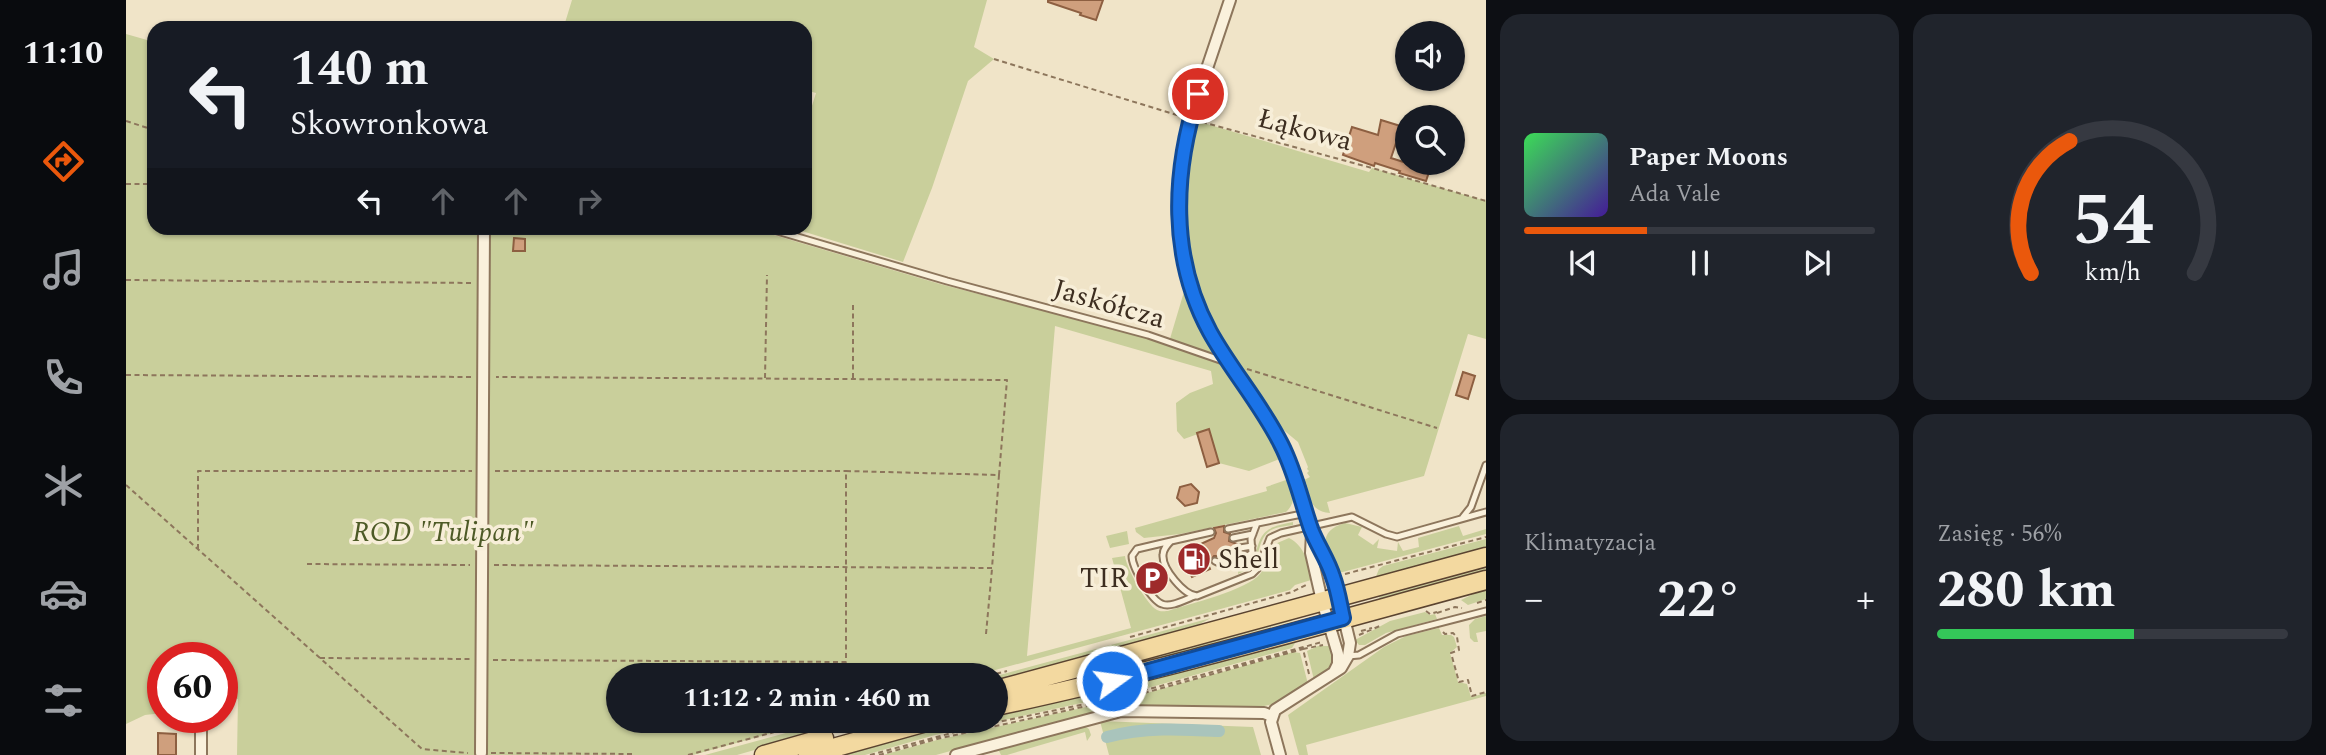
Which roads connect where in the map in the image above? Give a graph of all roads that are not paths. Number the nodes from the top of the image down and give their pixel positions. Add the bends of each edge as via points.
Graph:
1 (1230, 0) edge
2 (484, 235) edge
3 (792, 235) edge
4 (1229, 363) junction
5 (1486, 465) edge
6 (1486, 512) edge
7 (1307, 513) junction
8 (1461, 519) junction
9 (1256, 523) junction
10 (1228, 529) dead end
11 (1311, 529) junction
12 (1211, 533) dead end
13 (1253, 534) junction
14 (1196, 535) junction
15 (1233, 538) dead end
16 (1171, 541) junction
17 (1203, 541) dead end
18 (1252, 545) junction
19 (1240, 548) dead end
20 (1246, 557) dead end
21 (1486, 557) edge
22 (1215, 561) dead end
23 (1229, 561) dead end
24 (1486, 580) edge
25 (1197, 596) junction
26 (1330, 599) junction
27 (1486, 611) edge
28 (1336, 621) junction
29 (1343, 657) junction
30 (1008, 687) edge
31 (1008, 703) edge
32 (1272, 716) junction
33 (201, 733) edge
34 (842, 733) edge
35 (887, 733) edge
36 (481, 753) edge
37 (201, 755) edge
38 (764, 755) edge
39 (808, 755) edge
40 (956, 755) edge
41 (1280, 755) edge

1 - 4 street via 1190,119 1178,205 1182,249 1194,292
2 - 36 street
3 - 4 lane, Jaskółcza via 1148,335
4 - 7 street via 1281,444
5 - 8 lane via 1471,507
6 - 8 lane
7 - 9 lane
7 - 11 street
8 - 11 lane via 1394,537 1352,517
9 - 10 lane
9 - 13 lane
11 - 25 lane via 1273,536 1252,574
11 - 26 street via 1318,582
11 - 26 street via 1334,578
12 - 14 lane
13 - 15 lane
13 - 18 lane
14 - 16 lane
14 - 17 lane
16 - 25 lane via 1163,560 1182,590
16 - 25 lane via 1137,549 1133,566 1163,605
18 - 19 lane
18 - 20 lane via 1252,553
21 - 26 main road
22 - 23 lane
24 - 28 main road
26 - 28 street
26 - 28 street
26 - 30 main road
27 - 29 lane via 1392,636 1359,655
28 - 29 street via 1350,643
28 - 31 main road via 1125,678
29 - 32 street via 1332,675 1279,706
32 - 40 street via 1122,711
32 - 41 street
33 - 37 street
34 - 38 main road
35 - 39 main road

